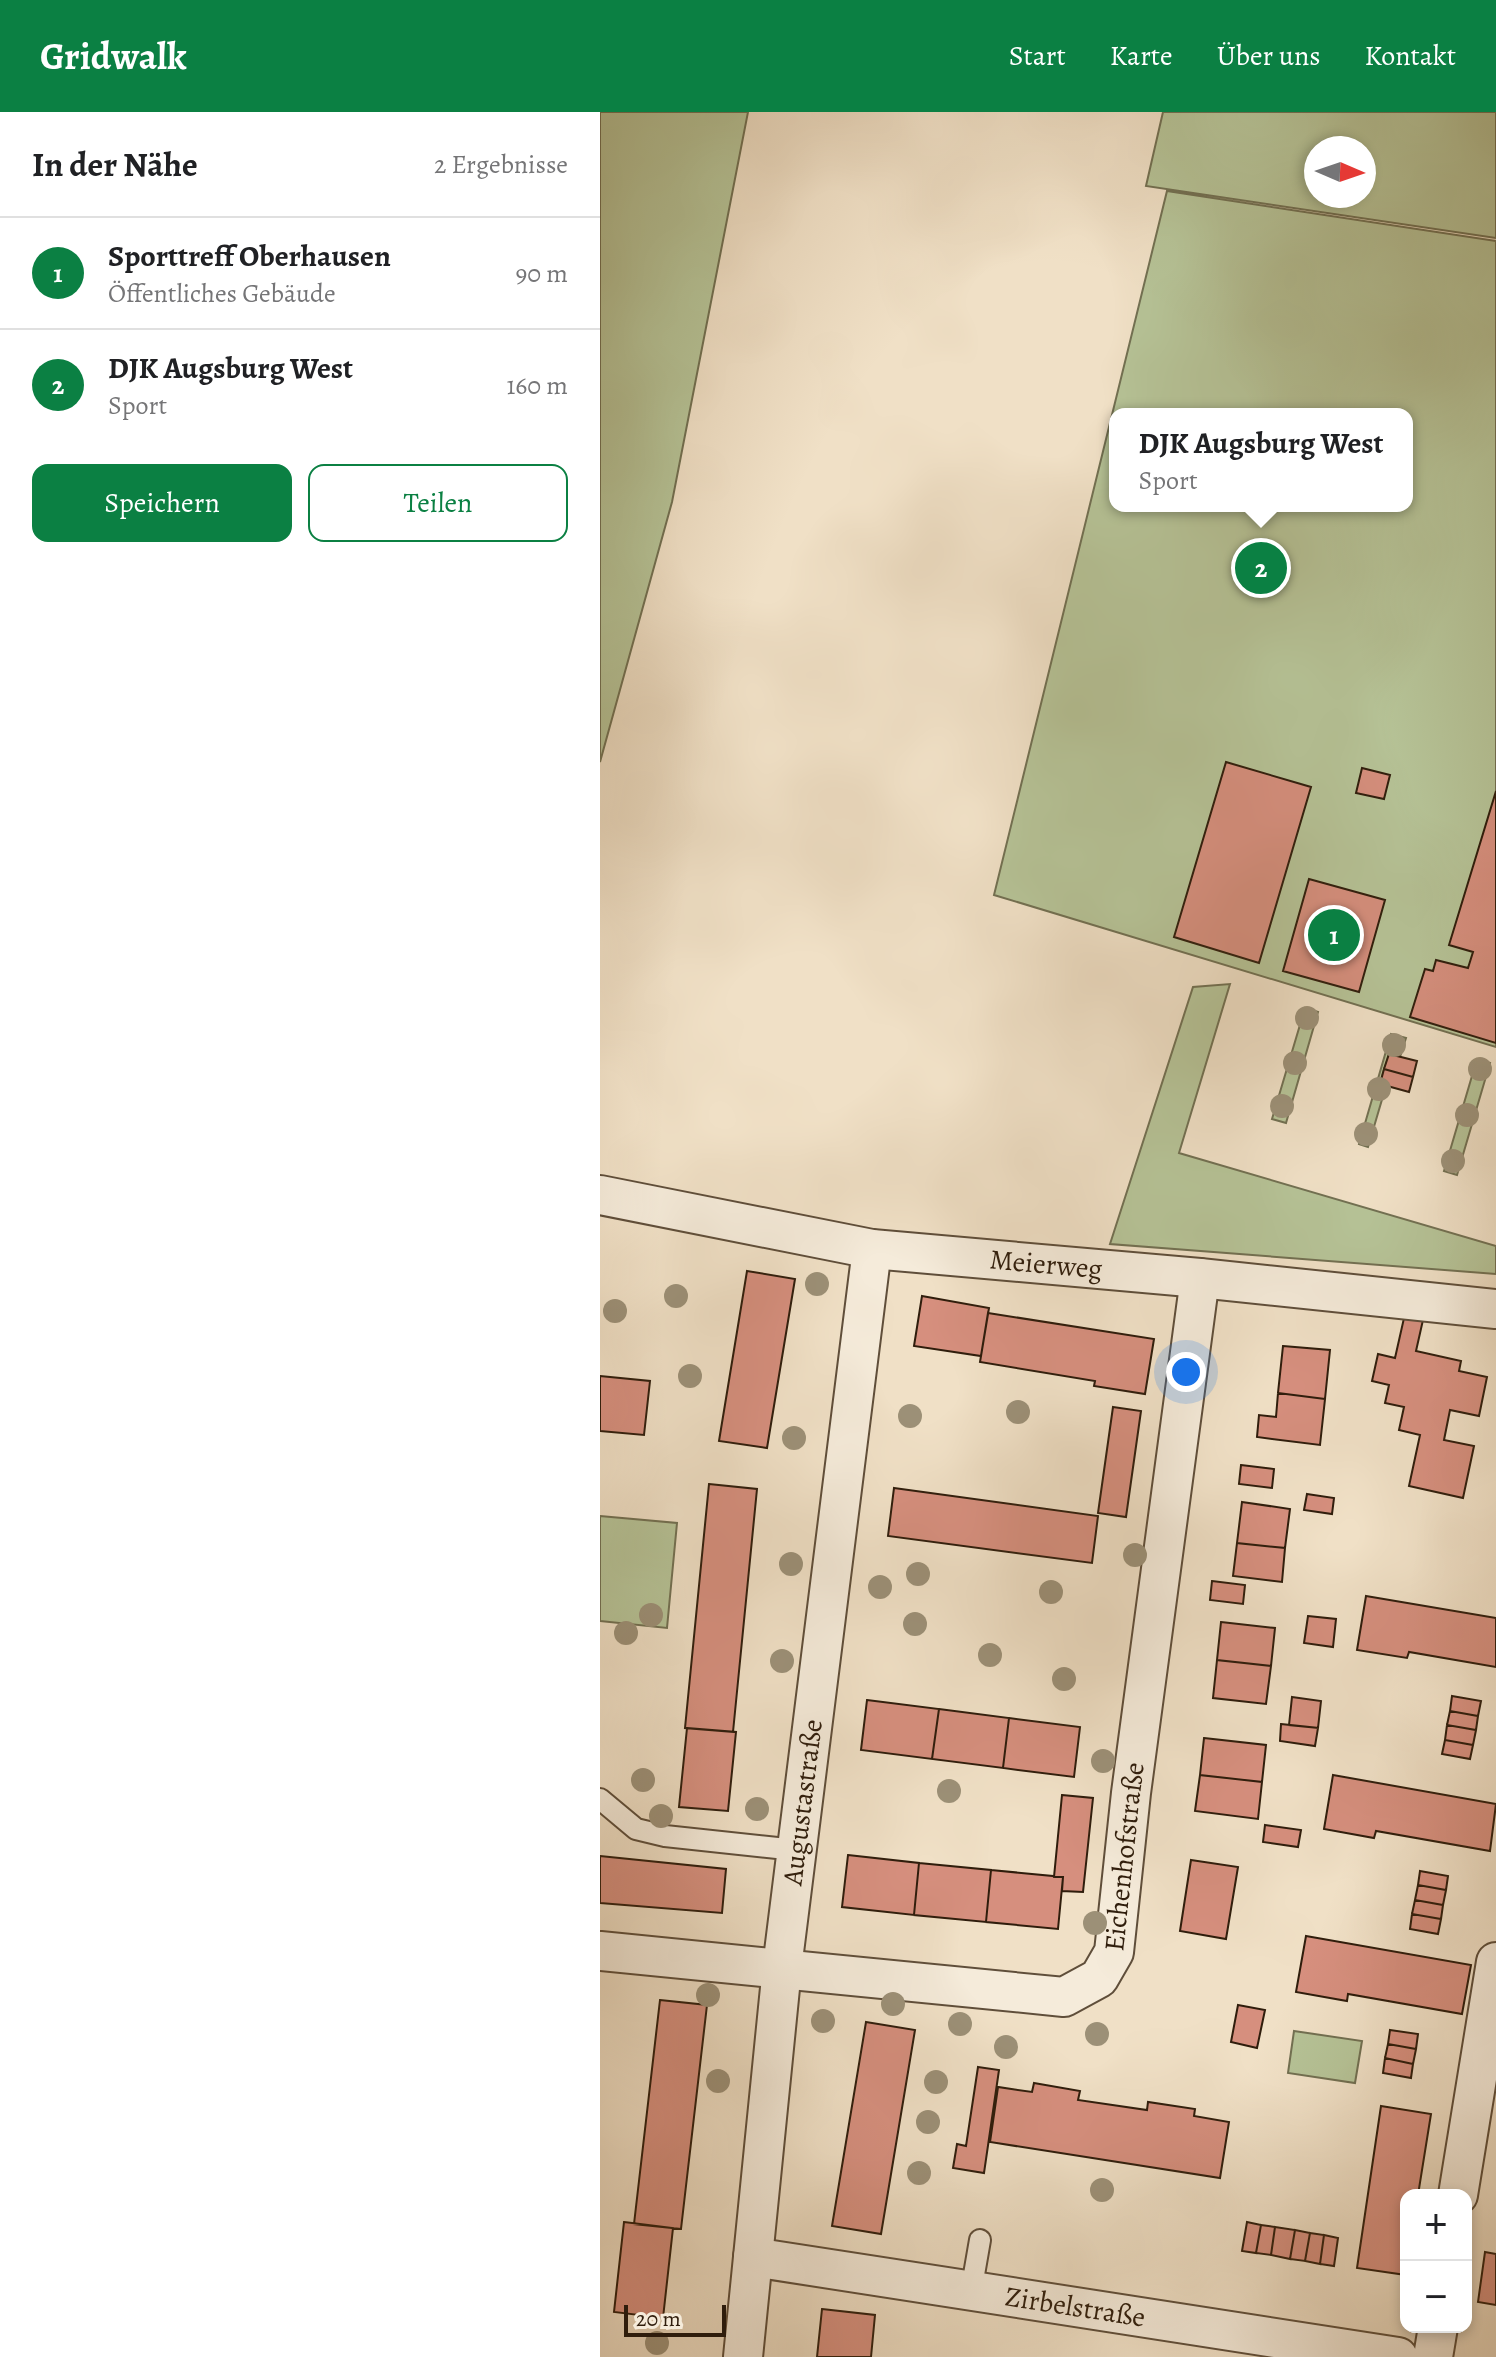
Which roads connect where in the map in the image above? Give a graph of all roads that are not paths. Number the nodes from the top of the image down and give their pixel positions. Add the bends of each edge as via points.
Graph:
1 (600, 1195) edge
2 (872, 1249) junction
3 (1200, 1278) junction
4 (1496, 1309) edge
5 (600, 1799) edge
6 (796, 1850) junction
7 (600, 1951) edge
8 (1496, 1962) edge
9 (782, 1968) junction
10 (1459, 2189) edge
11 (980, 2240) dead end
12 (753, 2257) junction
13 (971, 2292) junction
14 (1437, 2333) edge
15 (743, 2357) edge
16 (1398, 2357) edge
17 (1433, 2357) edge

1 - 2 street, Meierweg
2 - 3 street, Meierweg
2 - 6 street, Augustastraße
3 - 4 street, Meierweg
3 - 9 street, Eichenhofstraße via 1114,1952 1099,1978 1064,1997
5 - 6 lane via 636,1829
6 - 9 street, Augustastraße
7 - 9 street, Eichenhofstraße
8 - 10 street
9 - 12 street, Augustastraße
11 - 13 lane
12 - 13 street, Zirbelstraße
12 - 15 street, Augustastraße
13 - 16 street, Zirbelstraße
14 - 17 street

